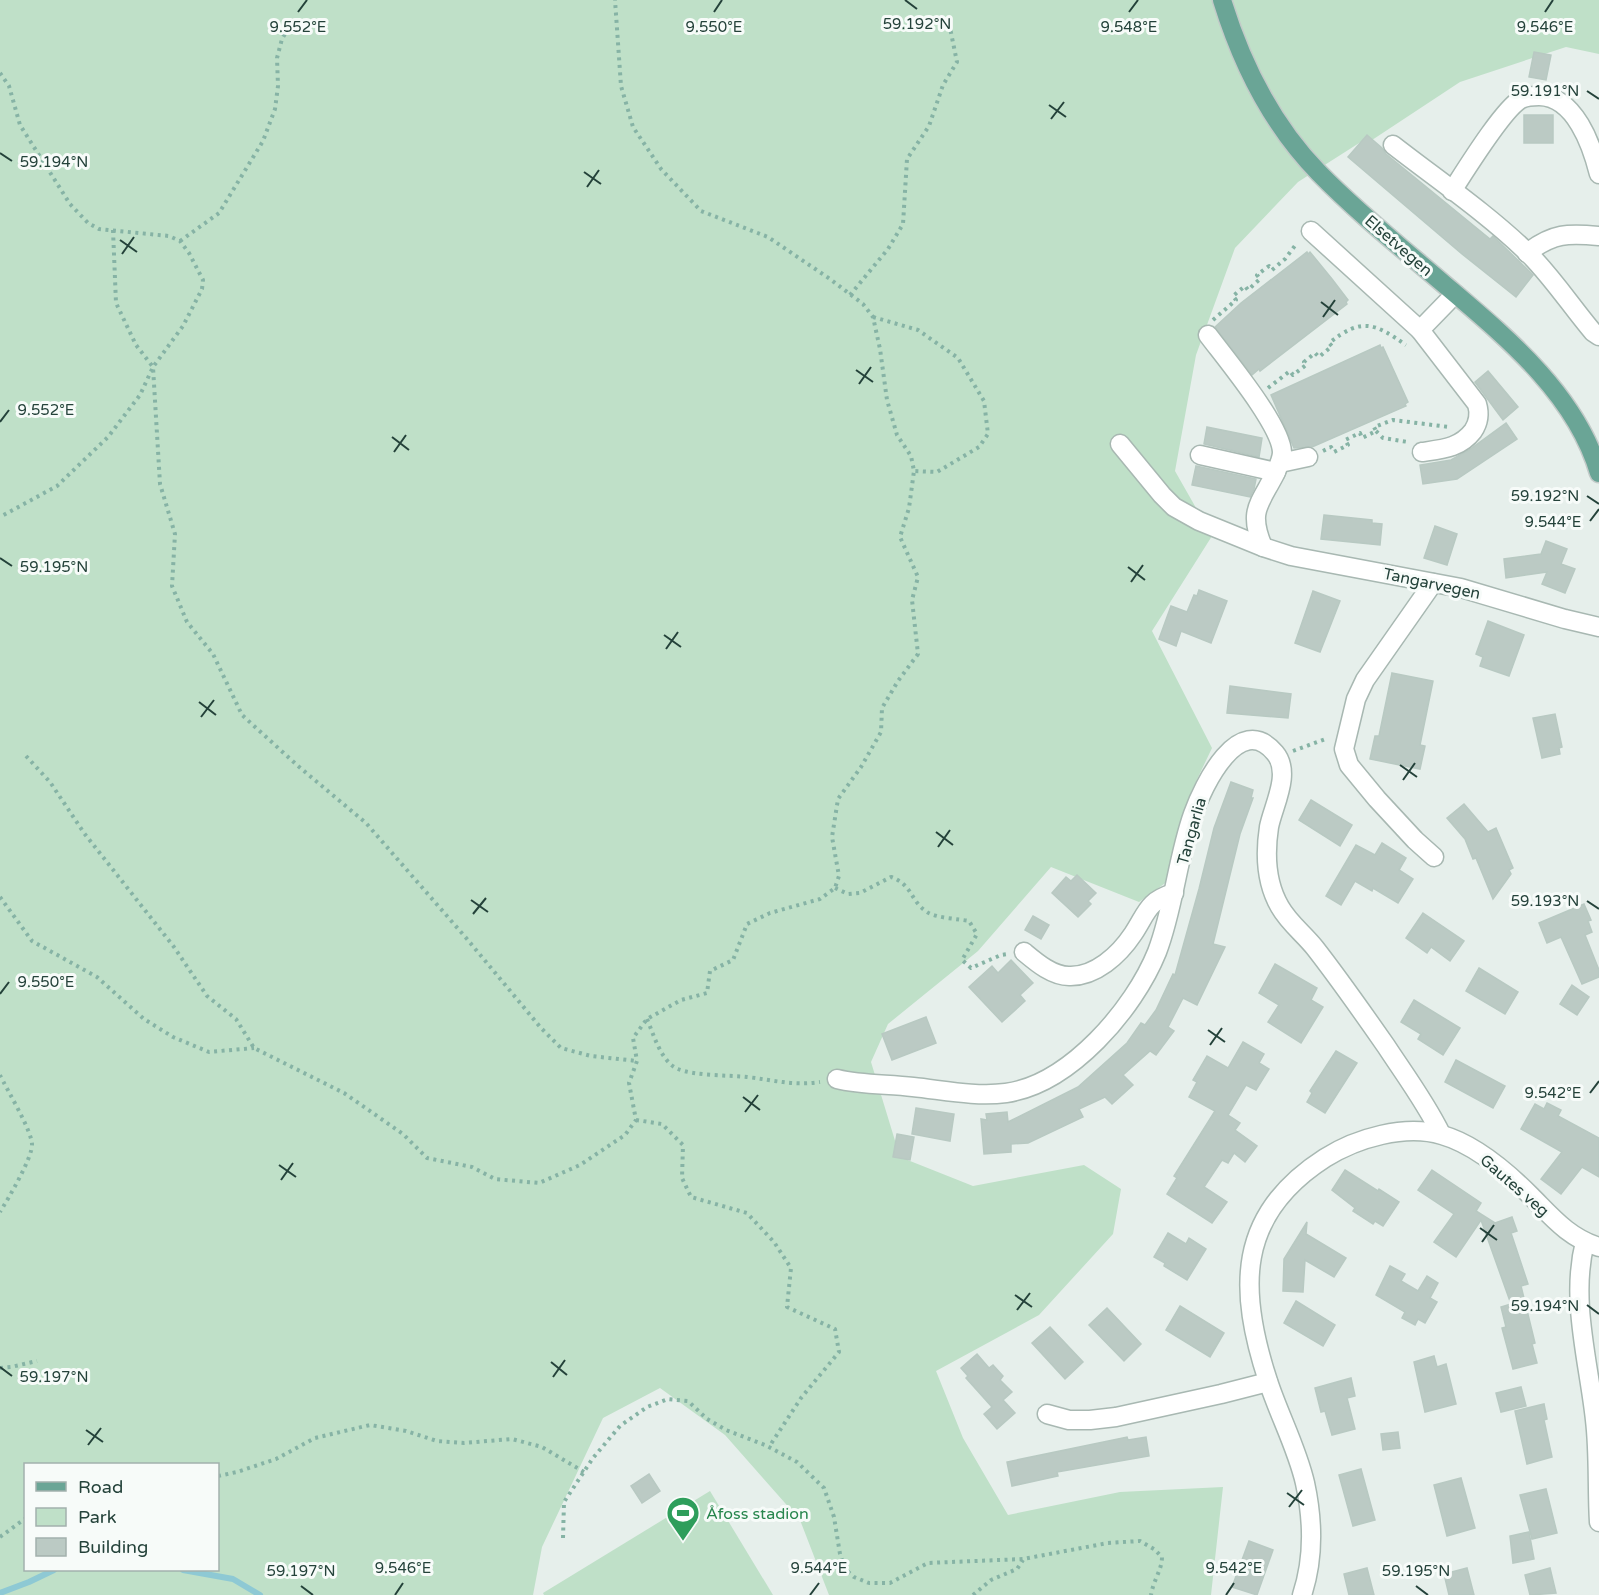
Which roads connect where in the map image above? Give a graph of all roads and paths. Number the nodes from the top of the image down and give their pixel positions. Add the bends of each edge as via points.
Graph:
1 (615, 0) edge
2 (1222, 0) edge
3 (294, 18) dead end
4 (949, 23) dead end
5 (0, 74) edge
6 (1393, 145) dead end
7 (1599, 174) edge
8 (1452, 191) junction
9 (113, 231) junction
10 (1311, 231) dead end
11 (1599, 236) edge
12 (180, 241) junction
13 (1527, 253) junction
14 (1285, 259) dead end
15 (1455, 294) junction
16 (850, 295) junction
17 (1225, 309) dead end
18 (873, 317) junction
19 (1420, 330) junction
20 (1208, 335) dead end
21 (1599, 336) edge
22 (1436, 350) junction
23 (153, 367) junction
24 (1277, 381) dead end
25 (1376, 431) junction
26 (1472, 432) junction
27 (1120, 444) dead end
28 (1422, 452) joint
29 (1200, 455) dead end
30 (1312, 455) joint
31 (1278, 467) junction
32 (914, 471) junction
33 (1599, 473) edge
34 (0, 517) edge
35 (1263, 546) junction
36 (1433, 583) junction
37 (1599, 627) edge
38 (1348, 729) junction
39 (26, 756) dead end
40 (1279, 758) junction
41 (1434, 857) dead end
42 (835, 888) junction
43 (1174, 893) junction
44 (0, 897) edge
45 (1024, 952) joint
46 (647, 1019) junction
47 (254, 1048) junction
48 (637, 1061) junction
49 (0, 1075) edge
50 (837, 1079) joint
51 (636, 1120) junction
52 (1441, 1134) junction
53 (0, 1212) edge
54 (1592, 1244) edge
55 (37, 1361) dead end
56 (0, 1368) edge
57 (1268, 1382) junction
58 (1047, 1414) dead end
59 (769, 1447) junction
60 (584, 1472) junction
61 (219, 1476) edge
62 (24, 1519) edge
63 (1599, 1522) edge
64 (0, 1537) edge
65 (562, 1538) dead end
66 (1023, 1559) junction
67 (974, 1595) edge
68 (1150, 1595) edge
69 (1302, 1595) edge

1 - 16 path via 621,86 633,127 661,169 700,211 768,237
2 - 15 main road, Elsetvegen via 1254,83 1298,149 1341,194
3 - 12 path via 277,58 275,109 262,141 219,213
4 - 16 path via 957,62 943,85 929,126 907,159 903,224
5 - 9 path via 9,86 20,125 70,204 88,223
6 - 8 street
7 - 8 street via 1577,120 1566,107 1545,96 1528,96 1510,109
8 - 13 street
9 - 12 path via 169,236
9 - 23 path via 116,303 136,345
10 - 19 street
11 - 13 street via 1559,235
12 - 23 path via 203,280 202,289 183,326
13 - 21 street
14 - 17 path via 1272,270 1269,266 1257,275 1260,279 1233,296 1236,300
15 - 19 street
15 - 33 main road, Elsetvegen via 1493,326 1549,384 1567,407
16 - 18 path
18 - 32 path via 887,400 897,435 911,456
18 - 32 path via 918,330 958,358 984,401 988,434 979,447 937,472
19 - 22 street
20 - 31 street via 1272,426 1282,452
22 - 24 path via 1424,353 1380,328 1359,325 1344,331 1329,343 1332,346 1319,357 1316,353 1293,375 1290,371
22 - 26 street via 1477,404 1479,420
23 - 34 path via 140,395 108,437 57,486
23 - 48 path via 160,484 175,534 172,586 187,622 213,654 242,715 366,823 561,1048
25 - 26 path via 1374,427 1393,420
25 - 28 path via 1383,438 1418,445
25 - 30 path via 1345,440 1348,445 1334,452 1331,447
26 - 28 street via 1448,449
27 - 35 street, Tangarvegen via 1174,507
29 - 31 street
30 - 31 street
31 - 35 street via 1254,518
32 - 42 path via 900,537 918,577 912,600 918,654 882,708 881,732 838,799 831,837 839,876
35 - 36 street, Tangarvegen via 1291,556
36 - 37 street, Tangarvegen
36 - 38 street via 1365,680
38 - 40 path
38 - 41 street via 1344,749 1349,765 1402,827
39 - 47 path via 50,782 207,996 236,1019
40 - 43 street, Tangarlia via 1263,743 1252,740 1234,746 1225,757 1192,817
40 - 52 street via 1281,779 1269,825 1267,853 1271,890 1280,908 1313,945 1370,1023
42 - 45 path via 848,894 860,893 891,877 903,881 929,914 969,921 977,934 962,960 971,968 1001,955
42 - 46 path via 820,899 747,924 733,960 710,971 706,993 681,1000
43 - 45 street via 1153,903 1124,948 1111,960 1082,975 1067,977 1053,972
43 - 50 street, Tangarlia via 1165,930 1141,985 1102,1035 1051,1076 1007,1093 981,1094
44 - 47 path via 32,941 98,977 144,1019 173,1037 209,1052
46 - 48 path via 633,1038
46 - 50 path via 663,1055 677,1069 801,1085
47 - 51 path via 344,1093 403,1134 427,1158 472,1167 495,1179 540,1183 580,1165 625,1135
48 - 51 path via 629,1083
49 - 53 path via 32,1144
51 - 59 path via 662,1124 683,1145 682,1178 691,1197 747,1213 774,1242 791,1268 787,1307 835,1329 839,1352 801,1398
52 - 54 street, Gautes veg via 1494,1163 1560,1226
52 - 57 street, Gautes veg via 1408,1131 1375,1137 1335,1152 1291,1184 1268,1212 1254,1245 1249,1280 1255,1336
54 - 63 street via 1581,1258 1579,1285 1596,1423
55 - 56 path
57 - 58 street via 1116,1417 1069,1420
57 - 69 street, Gautes veg via 1305,1482 1311,1544
59 - 60 path via 707,1419 688,1401 668,1399 620,1426
59 - 66 path via 797,1462 824,1488 845,1569 854,1577 869,1583 890,1583 928,1563
60 - 61 path via 542,1447 512,1439 437,1441 370,1425 315,1438 276,1458
60 - 65 path via 564,1502
62 - 64 path
66 - 67 path via 1017,1569 991,1580
66 - 68 path via 1140,1540 1162,1557

